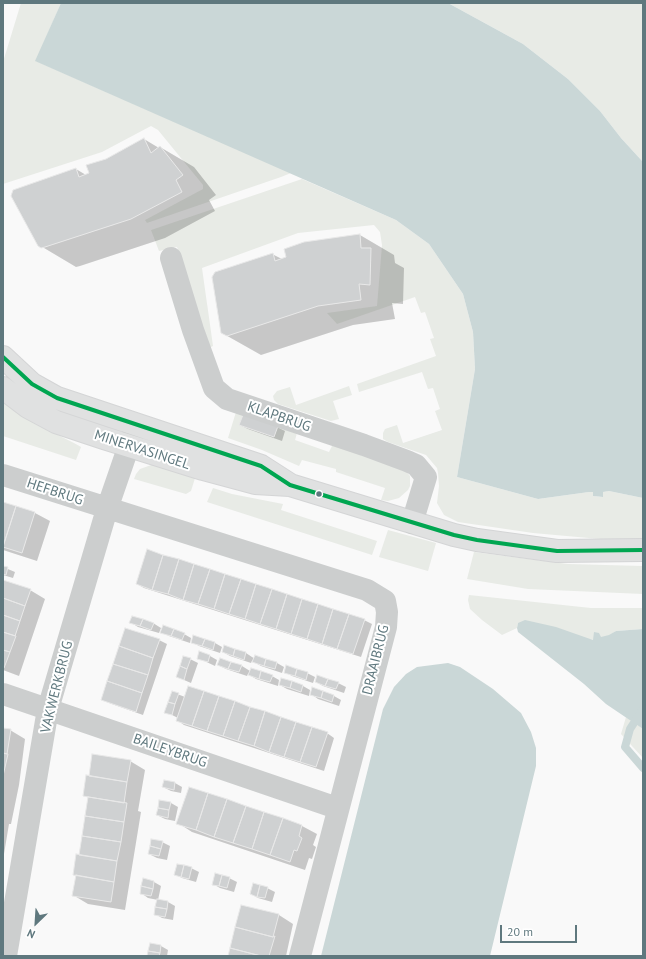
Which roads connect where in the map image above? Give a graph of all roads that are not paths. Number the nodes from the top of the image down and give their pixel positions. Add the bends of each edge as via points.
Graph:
1 (171, 258) dead end
2 (3, 357) edge
3 (3, 388) edge
4 (136, 425) junction
5 (130, 446) junction
6 (3, 475) edge
7 (290, 485) junction
8 (107, 508) junction
9 (412, 522) junction
10 (643, 550) edge
11 (3, 694) edge
12 (48, 709) junction
13 (338, 808) junction
14 (6, 956) edge
15 (300, 956) edge

1 - 9 street, KLAPBRUG via 214,388 227,399 416,465 426,477
2 - 4 street, MINERVASINGEL via 32,384 57,398
3 - 5 street, MINERVASINGEL via 28,407 56,422
4 - 5 street, VAKWERKBRUG
4 - 7 street, MINERVASINGEL via 261,466
5 - 7 street, MINERVASINGEL via 255,483
5 - 8 street, VAKWERKBRUG
6 - 8 street, HEFBRUG
7 - 9 street, MINERVASINGEL
8 - 12 street, VAKWERKBRUG
8 - 13 street, DRAAIBRUG via 367,590 385,601 386,627
9 - 10 street, MINERVASINGEL via 470,539 557,551
11 - 12 street, BAILEYBRUG
12 - 13 street, BAILEYBRUG
12 - 14 street, VAKWERKBRUG
13 - 15 street, DRAAIBRUG

